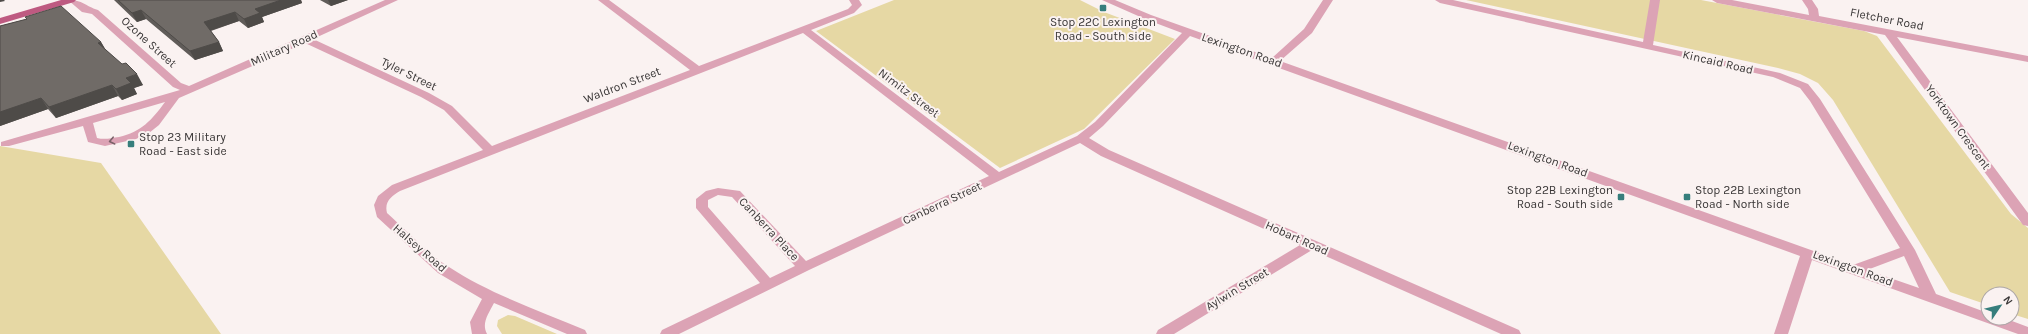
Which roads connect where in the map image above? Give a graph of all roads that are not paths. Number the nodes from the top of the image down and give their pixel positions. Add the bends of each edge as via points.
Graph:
1 (72, 0) edge
2 (393, 0) edge
3 (603, 0) edge
4 (1107, 0) edge
5 (1328, 0) edge
6 (1440, 0) edge
7 (1655, 0) edge
8 (1717, 0) edge
9 (1807, 0) edge
10 (855, 2) edge
11 (1815, 19) junction
12 (0, 21) edge
13 (804, 30) junction
14 (1189, 31) junction
15 (1889, 33) junction
16 (305, 39) junction
17 (1648, 46) junction
18 (2028, 59) edge
19 (1274, 61) junction
20 (697, 70) junction
21 (189, 90) junction
22 (175, 96) junction
23 (86, 121) junction
24 (1081, 138) junction
25 (5, 144) dead end
26 (490, 151) junction
27 (998, 177) junction
28 (396, 188) joint
29 (2028, 222) edge
30 (1311, 244) junction
31 (1908, 250) junction
32 (1808, 252) junction
33 (804, 267) junction
34 (1855, 269) junction
35 (769, 285) junction
36 (490, 297) junction
37 (1930, 297) junction
38 (1980, 315) edge
39 (2011, 326) edge
40 (2028, 332) edge
41 (480, 334) edge
42 (580, 334) edge
43 (667, 334) edge
44 (1162, 334) edge
45 (1514, 334) edge
46 (1780, 334) edge

1 - 12 main road
1 - 21 street, Ozone Street via 85,10 96,12 177,85
2 - 16 street, Military Road
3 - 20 street
4 - 14 street, Lexington Road
5 - 19 street via 1308,31
6 - 17 street, Kincaid Road
7 - 17 street
8 - 11 street, Fletcher Road
9 - 11 street via 1813,9
10 - 13 street, Waldron Street via 851,11
11 - 15 street, Fletcher Road
13 - 20 street, Waldron Street
13 - 27 street, Nimitz Street
14 - 19 street, Lexington Road
14 - 24 street, Canberra Street via 1099,124
15 - 18 street, Fletcher Road
15 - 29 street, Yorktown Crescent
16 - 21 street, Military Road
16 - 26 street, Tyler Street via 448,108
17 - 31 street, Kincaid Road via 1776,75 1804,86 1815,99
19 - 32 street, Lexington Road
20 - 26 street, Waldron Street
21 - 22 street, Military Road
22 - 23 street, Military Road
22 -> 23 street via 156,123 132,137 105,143 92,140
23 - 25 street, Military Road
24 - 27 street, Canberra Street
24 - 30 street, Hobart Road via 1105,153
26 - 28 street, Waldron Street
27 - 33 street, Canberra Street
28 - 36 street, Halsey Road via 382,199 379,209 381,214 443,270
30 - 44 street, Aylwin Street
30 - 45 street, Hobart Road
31 - 34 street
31 - 37 street, Kincaid Road
32 - 34 street, Lexington Road
32 - 46 street
33 - 35 street, Canberra Street
33 - 35 street, Canberra Place via 736,194 724,190 712,192 702,199 702,208
34 - 37 street, Lexington Road
35 - 43 street, Canberra Street
36 - 41 street via 477,322 477,331
36 - 42 street, Halsey Road via 505,301
37 - 38 street, Lexington Road
39 - 40 street, Lexington Road

